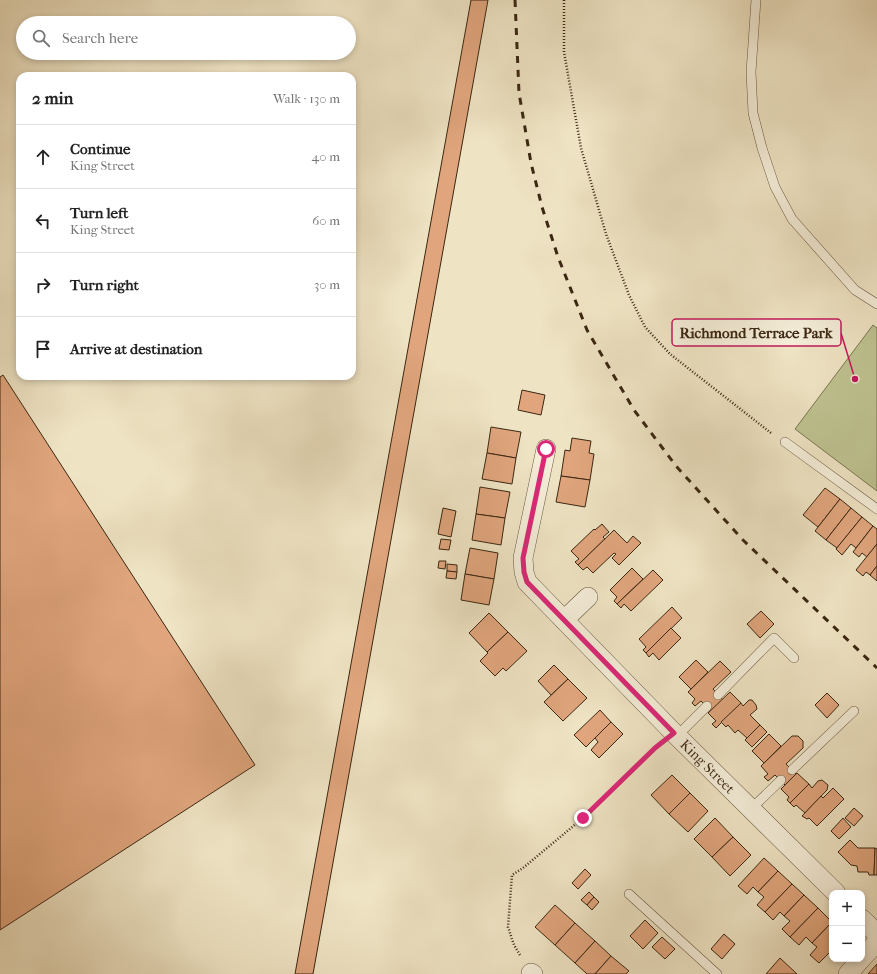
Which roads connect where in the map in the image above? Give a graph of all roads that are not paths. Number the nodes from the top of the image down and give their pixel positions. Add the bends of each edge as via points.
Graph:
1 (756, 0) edge
2 (877, 304) edge
3 (785, 442) road end
4 (546, 449) dead end
5 (877, 509) edge
6 (588, 597) dead end
7 (564, 620) junction
8 (794, 658) dead end
9 (718, 695) dead end
10 (707, 706) dead end
11 (854, 711) dead end
12 (676, 734) junction
13 (792, 770) dead end
14 (781, 780) dead end
15 (751, 809) junction
16 (833, 890) edge
17 (629, 894) dead end
18 (865, 922) edge
19 (877, 934) edge
20 (877, 942) edge
21 (865, 956) edge
22 (859, 962) edge
23 (716, 974) edge
24 (848, 974) edge

1 - 2 lane via 751,72 753,112 775,186 792,219 855,290
3 - 5 lane
4 - 7 street, King Street via 523,558 524,572 527,582
6 - 7 street
7 - 12 street, King Street
8 - 9 lane via 774,638
10 - 12 lane
11 - 13 lane
12 - 15 street, King Street
14 - 15 lane
15 - 16 street, King Street
17 - 23 lane
18 - 19 street
20 - 21 street
22 - 24 street

